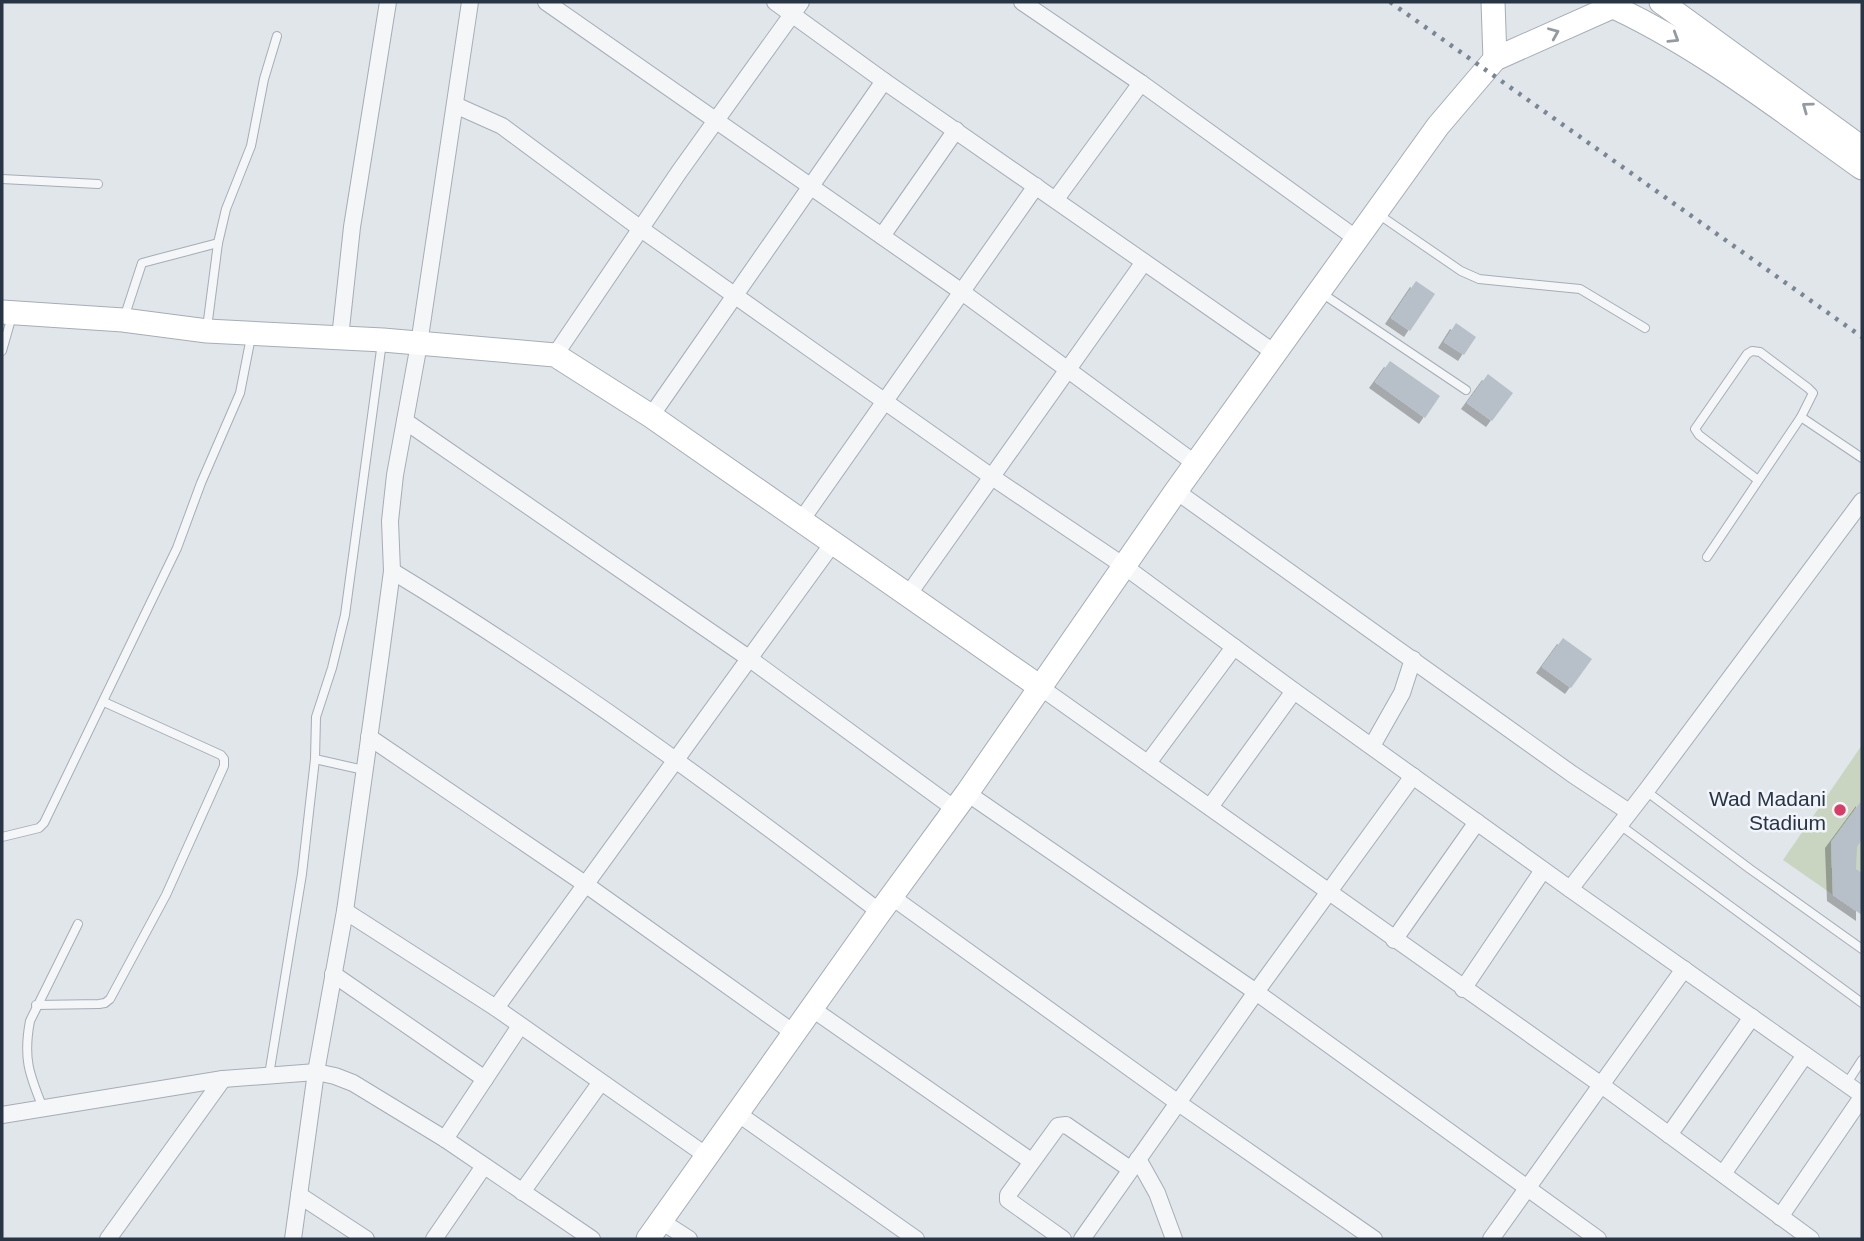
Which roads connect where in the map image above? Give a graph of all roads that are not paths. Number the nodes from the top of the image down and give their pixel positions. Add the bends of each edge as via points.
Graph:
1 (388, 2) edge
2 (470, 2) edge
3 (546, 2) edge
4 (775, 2) edge
5 (1023, 2) edge
6 (1493, 2) edge
7 (1661, 2) edge
8 (1611, 3) edge
9 (566, 7) edge
10 (797, 8) edge
11 (277, 36) dead end
12 (1495, 59) junction
13 (884, 81) junction
14 (1141, 83) junction
15 (454, 105) junction
16 (716, 120) junction
17 (956, 130) junction
18 (1862, 148) edge
19 (1862, 169) edge
20 (2, 179) edge
21 (98, 184) dead end
22 (812, 186) junction
23 (1036, 186) junction
24 (1056, 199) junction
25 (1376, 212) junction
26 (641, 229) junction
27 (882, 236) junction
28 (1357, 239) junction
29 (218, 243) junction
30 (1144, 262) junction
31 (962, 292) junction
32 (1320, 292) junction
33 (735, 295) junction
34 (7, 312) edge
35 (123, 320) junction
36 (1645, 328) dead end
37 (207, 331) junction
38 (252, 334) junction
39 (340, 338) junction
40 (383, 340) junction
41 (419, 344) junction
42 (2, 351) edge
43 (1275, 353) junction
44 (555, 355) junction
45 (1067, 368) junction
46 (1466, 390) dead end
47 (885, 400) junction
48 (651, 415) junction
49 (1801, 417) junction
50 (405, 421) junction
51 (1862, 458) edge
52 (1196, 464) junction
53 (992, 477) junction
54 (1758, 480) junction
55 (1177, 491) junction
56 (1862, 501) edge
57 (800, 522) junction
58 (833, 543) junction
59 (1707, 557) dead end
60 (1124, 566) junction
61 (392, 571) junction
62 (908, 594) junction
63 (1234, 647) junction
64 (750, 659) junction
65 (1413, 659) junction
66 (1040, 687) junction
67 (1294, 691) junction
68 (104, 702) junction
69 (369, 737) junction
70 (1371, 746) junction
71 (315, 759) junction
72 (676, 759) junction
73 (1148, 763) junction
74 (364, 770) junction
75 (1413, 776) junction
76 (1646, 791) junction
77 (961, 801) junction
78 (1210, 807) junction
79 (1625, 819) junction
80 (1476, 822) junction
81 (2, 837) edge
82 (1543, 870) junction
83 (585, 884) junction
84 (1570, 889) junction
85 (1328, 892) junction
86 (886, 904) junction
87 (345, 911) junction
88 (78, 924) dead end
89 (1394, 940) junction
90 (1862, 949) edge
91 (1684, 969) junction
92 (333, 974) junction
93 (1463, 989) junction
94 (1256, 992) junction
95 (1862, 1003) edge
96 (36, 1005) junction
97 (495, 1008) junction
98 (811, 1008) junction
99 (1752, 1017) junction
100 (520, 1026) junction
101 (794, 1033) junction
102 (1805, 1055) junction
103 (1862, 1060) edge
104 (316, 1072) junction
105 (269, 1075) junction
106 (223, 1079) junction
107 (485, 1079) junction
108 (601, 1082) junction
109 (1847, 1083) junction
110 (1600, 1084) junction
111 (1862, 1096) edge
112 (1177, 1102) junction
113 (43, 1108) junction
114 (737, 1113) junction
115 (2, 1115) edge
116 (1669, 1135) junction
117 (445, 1139) junction
118 (707, 1156) junction
119 (1031, 1161) junction
120 (1134, 1164) junction
121 (484, 1166) junction
122 (1723, 1174) junction
123 (1526, 1189) junction
124 (522, 1192) junction
125 (299, 1195) junction
126 (1780, 1217) junction
127 (655, 1230) edge
128 (108, 1239) edge
129 (293, 1239) edge
130 (366, 1239) edge
131 (434, 1239) edge
132 (592, 1239) edge
133 (689, 1239) edge
134 (916, 1239) edge
135 (1063, 1239) edge
136 (1082, 1239) edge
137 (1174, 1239) edge
138 (1374, 1239) edge
139 (1491, 1239) edge
140 (1598, 1239) edge
141 (1811, 1239) edge

1 - 39 street via 352,227
2 - 15 street
3 - 9 street
4 - 10 street
5 - 14 street
6 - 12 street
18 -> 7 street
12 -> 8 street
8 -> 19 street via 1698,54
9 - 16 street
10 - 13 street
10 - 16 street
11 - 29 lane via 251,146
12 - 25 street via 1438,125
13 - 17 street
13 - 22 street
14 - 24 street
14 - 28 street
15 - 26 street via 502,126
15 - 41 street
16 - 22 street
16 - 26 street
17 - 23 street
17 - 27 street
20 - 21 lane
22 - 27 street
22 - 33 street
23 - 24 street
23 - 31 street
24 - 30 street
25 - 28 street
25 - 36 lane via 1479,279 1580,289
26 - 33 street
26 - 44 street
27 - 31 street
28 - 32 street
29 - 35 lane via 142,263
29 - 37 lane
30 - 43 street
30 - 45 street
31 - 45 street
31 - 47 street
32 - 43 street
32 - 46 lane
33 - 47 street
33 - 48 street
34 - 35 street
34 - 42 lane
35 - 37 street
37 - 38 street
38 - 39 street
38 - 68 lane via 244,380 177,548
39 - 40 street
40 - 41 street
40 - 71 lane via 345,615 316,717
41 - 44 street
41 - 50 street
43 - 52 street
44 - 48 street
45 - 52 street
45 - 53 street
47 - 53 street
47 - 57 street
48 - 57 street
49 - 51 lane
49 - 54 lane
49 - 54 lane via 1813,393 1760,352 1746,354 1695,429
50 - 61 street via 390,520
50 - 64 street
52 - 55 street
53 - 60 street
53 - 62 street
54 - 59 lane
55 - 60 street
55 - 65 street
56 - 76 street
57 - 58 street
58 - 62 street
58 - 64 street
60 - 63 street
60 - 66 street
61 - 69 street
61 - 72 street
62 - 66 street
63 - 67 street
63 - 73 street
64 - 72 street
64 - 77 street
65 - 70 street via 1402,693
65 - 79 street via 1561,766
66 - 73 street
66 - 77 street
67 - 70 street
67 - 78 street
68 - 81 lane via 44,823
68 - 96 lane via 221,755 225,765 166,895 110,999 99,1004
69 - 74 street
69 - 83 street
70 - 75 street
71 - 74 lane
71 - 105 lane via 302,874
72 - 83 street
72 - 86 street
73 - 78 street
74 - 87 street
75 - 80 street
75 - 85 street
76 - 79 street
76 - 90 lane
77 - 86 street
77 - 94 street
78 - 85 street
79 - 84 street
79 - 95 lane
80 - 82 street
80 - 89 street
82 - 84 street
82 - 93 street
83 - 97 street
83 - 101 street
84 - 91 street
85 - 89 street
85 - 94 street
86 - 98 street
86 - 112 street
87 - 92 street
87 - 97 street
88 - 96 lane
89 - 93 street
91 - 99 street
91 - 110 street
92 - 104 street
92 - 107 street
93 - 110 street
94 - 112 street
94 - 123 street
96 - 113 lane via 27,1039 27,1066
97 - 100 street
98 - 101 street
98 - 119 street
99 - 102 street
99 - 116 street
100 - 107 street
100 - 108 street
101 - 114 street
102 - 109 street
102 - 122 street
103 - 109 lane
104 - 105 street
104 - 117 street via 353,1083
104 - 125 street
105 - 106 street
106 - 113 street
106 - 128 street
107 - 117 street
108 - 118 street
108 - 124 street
109 - 111 street
110 - 116 street
110 - 123 street
111 - 126 street
112 - 120 street
112 - 138 street
113 - 115 street
114 - 118 street
114 - 134 street
116 - 122 street
117 - 121 street
118 - 127 street
119 - 120 street via 1061,1124
119 - 135 street via 1007,1200
120 - 136 street
120 - 137 street via 1157,1193
121 - 124 street
121 - 131 street
122 - 126 street
123 - 139 street
123 - 140 street
124 - 132 street
125 - 129 street
125 - 130 street
126 - 141 street
127 - 133 street

